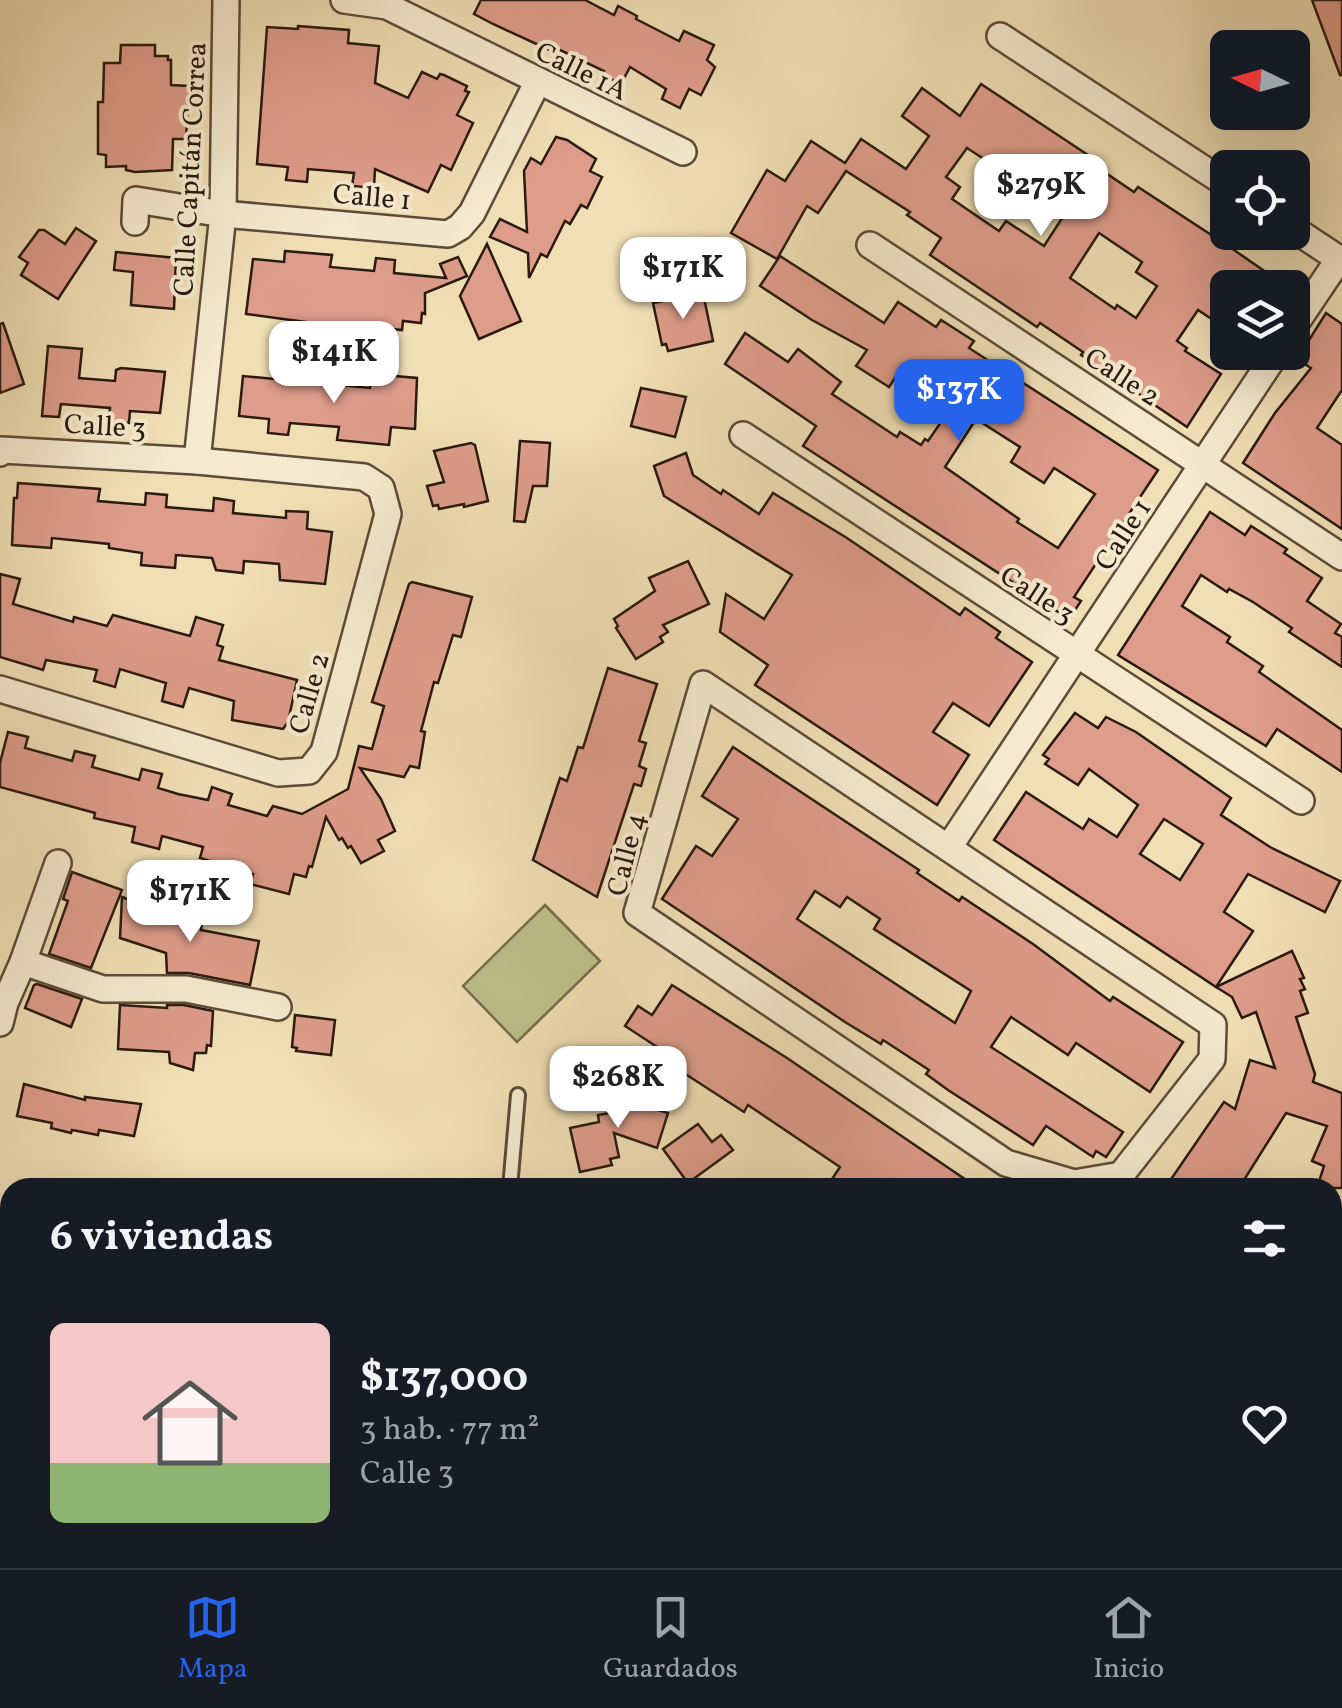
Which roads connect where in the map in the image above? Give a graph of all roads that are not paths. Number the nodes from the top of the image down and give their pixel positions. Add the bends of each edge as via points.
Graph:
1 (226, 0) edge
2 (344, 0) edge
3 (1000, 36) dead end
4 (537, 83) junction
5 (683, 152) dead end
6 (1210, 174) edge
7 (223, 214) junction
8 (135, 222) dead end
9 (1310, 240) edge
10 (870, 246) dead end
11 (1340, 260) edge
12 (1310, 303) edge
13 (1265, 370) edge
14 (743, 435) dead end
15 (0, 453) edge
16 (202, 461) junction
17 (1202, 465) junction
18 (1342, 557) edge
19 (1078, 656) junction
20 (0, 689) edge
21 (1300, 801) dead end
22 (948, 847) junction
23 (58, 863) dead end
24 (23, 962) junction
25 (278, 1008) dead end
26 (0, 1024) edge
27 (518, 1094) dead end
28 (511, 1178) edge
29 (1055, 1178) edge
30 (1110, 1178) edge

1 - 7 street, Calle Capitán Correa
2 - 4 street, Calle 1A via 387,6
3 - 6 street
4 - 5 street, Calle 1A
4 - 7 street, Calle 1 via 472,213 448,234
7 - 8 street, Calle 1 via 136,200
7 - 16 street, Calle Capitán Correa
9 - 11 street
10 - 17 street, Calle 2
11 - 12 street
13 - 17 street, Calle 1
14 - 19 street, Calle 3
15 - 16 street, Calle 3
16 - 20 street, Calle 2 via 364,477 380,488 388,514 324,752 308,771 278,772
17 - 18 street, Calle 2
17 - 19 street, Calle 1
19 - 21 street, Calle 3
19 - 22 street, Calle 1
22 - 29 street, Calle 4 via 703,684 637,913 1006,1163
22 - 30 street, Calle 4 via 1213,1025 1212,1059 1122,1176
23 - 24 street
24 - 25 street via 103,989 186,989
24 - 26 street
27 - 28 lane

